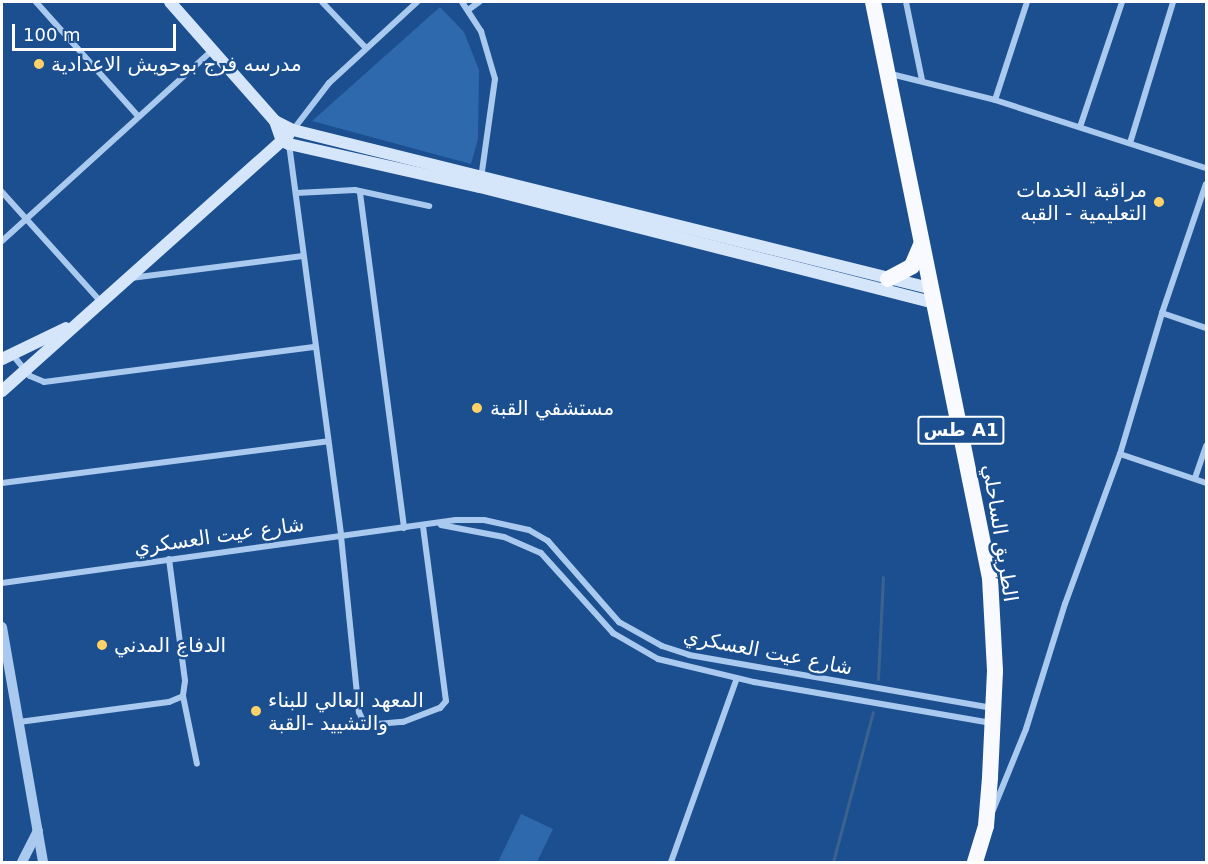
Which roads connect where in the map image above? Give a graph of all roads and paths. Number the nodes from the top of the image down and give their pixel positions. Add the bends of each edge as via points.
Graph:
1 (36, 2) edge
2 (170, 2) edge
3 (322, 2) edge
4 (417, 2) edge
5 (462, 2) edge
6 (480, 2) edge
7 (873, 2) edge
8 (906, 2) edge
9 (1027, 2) edge
10 (1122, 2) edge
11 (1173, 2) edge
12 (468, 10) junction
13 (365, 47) junction
14 (214, 50) junction
15 (887, 73) junction
16 (922, 80) junction
17 (995, 100) junction
18 (138, 116) junction
19 (275, 121) junction
20 (1080, 127) junction
21 (293, 130) junction
22 (286, 142) junction
23 (1130, 143) junction
24 (1206, 168) edge
25 (481, 182) junction
26 (1206, 184) edge
27 (2, 192) edge
28 (360, 193) junction
29 (296, 194) junction
30 (429, 206) dead end
31 (28, 221) junction
32 (2, 241) edge
33 (921, 241) junction
34 (303, 256) junction
35 (129, 278) junction
36 (888, 279) junction
37 (930, 295) junction
38 (100, 302) junction
39 (1162, 313) junction
40 (70, 326) junction
41 (1206, 328) edge
42 (314, 347) junction
43 (7, 356) edge
44 (26, 370) junction
45 (2, 391) edge
46 (328, 441) junction
47 (1206, 446) edge
48 (1120, 454) junction
49 (1195, 478) junction
50 (2, 483) edge
51 (1206, 483) edge
52 (441, 525) junction
53 (423, 526) junction
54 (404, 528) junction
55 (341, 536) junction
56 (169, 559) junction
57 (2, 583) edge
58 (2, 627) edge
59 (3, 642) edge
60 (688, 655) junction
61 (685, 668) junction
62 (737, 678) junction
63 (183, 696) junction
64 (993, 716) junction
65 (19, 722) junction
66 (196, 764) dead end
67 (986, 826) junction
68 (38, 831) junction
69 (41, 861) edge
70 (22, 862) edge
71 (671, 862) edge
72 (975, 862) edge

1 - 18 street
2 - 14 main road
3 - 13 street
4 - 13 street
5 - 12 street
6 - 12 street
7 - 15 highway, الطريق الساحلي / طس A1
8 - 16 street
9 - 17 street
10 - 20 street
11 - 23 street
12 - 25 street via 481,32 495,79
13 - 21 street via 329,83
14 - 18 street
14 - 19 main road
15 - 16 street
15 - 33 highway, الطريق الساحلي / طس A1
16 - 17 street
17 - 20 street
18 - 31 street
19 - 21 main road
19 - 22 main road
20 - 23 street
21 - 22 main road
21 - 25 main road
22 - 25 main road
22 - 29 street
22 - 35 main road via 203,207
23 - 24 street
25 - 36 main road
25 - 37 main road
26 - 39 street
27 - 31 street
28 - 29 street
28 - 30 street
28 - 54 street
29 - 34 street
31 - 32 street
31 - 38 street
33 - 36 highway via 912,266
33 - 37 highway, الطريق الساحلي / طس A1
34 - 35 street
34 - 42 street
35 - 38 main road
36 - 37 main road
37 - 64 highway, الطريق الساحلي / طس A1 via 990,578
38 - 40 main road
39 - 41 street
39 - 48 street
40 - 43 main road
40 - 44 main road
42 - 44 street via 44,382
42 - 46 street
43 - 44 street
44 - 45 main road
46 - 50 street
46 - 55 street
47 - 49 street
48 - 49 street
48 - 67 street via 1065,604 1026,729
49 - 51 street
52 - 53 street, شارع عيت العسكري
52 - 60 street, شارع عيت العسكري via 456,520 484,520 529,530 564,556 590,592 620,622 662,646
52 - 61 street, شارع عيت العسكري via 524,543 556,566 581,602 613,633 658,659
53 - 54 street, شارع عيت العسكري
53 - 55 street via 446,701 440,708 390,725 365,725 358,712
54 - 55 street, شارع عيت العسكري
55 - 56 street, شارع عيت العسكري
56 - 57 street, شارع عيت العسكري
56 - 63 street via 185,681
58 - 59 street
59 - 65 street
60 - 61 street
60 - 64 street, شارع عيت العسكري
61 - 62 street, شارع عيت العسكري
62 - 64 street, شارع عيت العسكري
62 - 71 street
63 - 65 street via 169,702
63 - 66 street
64 - 67 highway, الطريق الساحلي / طس A1
65 - 68 street
67 - 72 highway, الطريق الساحلي / طس A1
68 - 69 street
68 - 70 street

